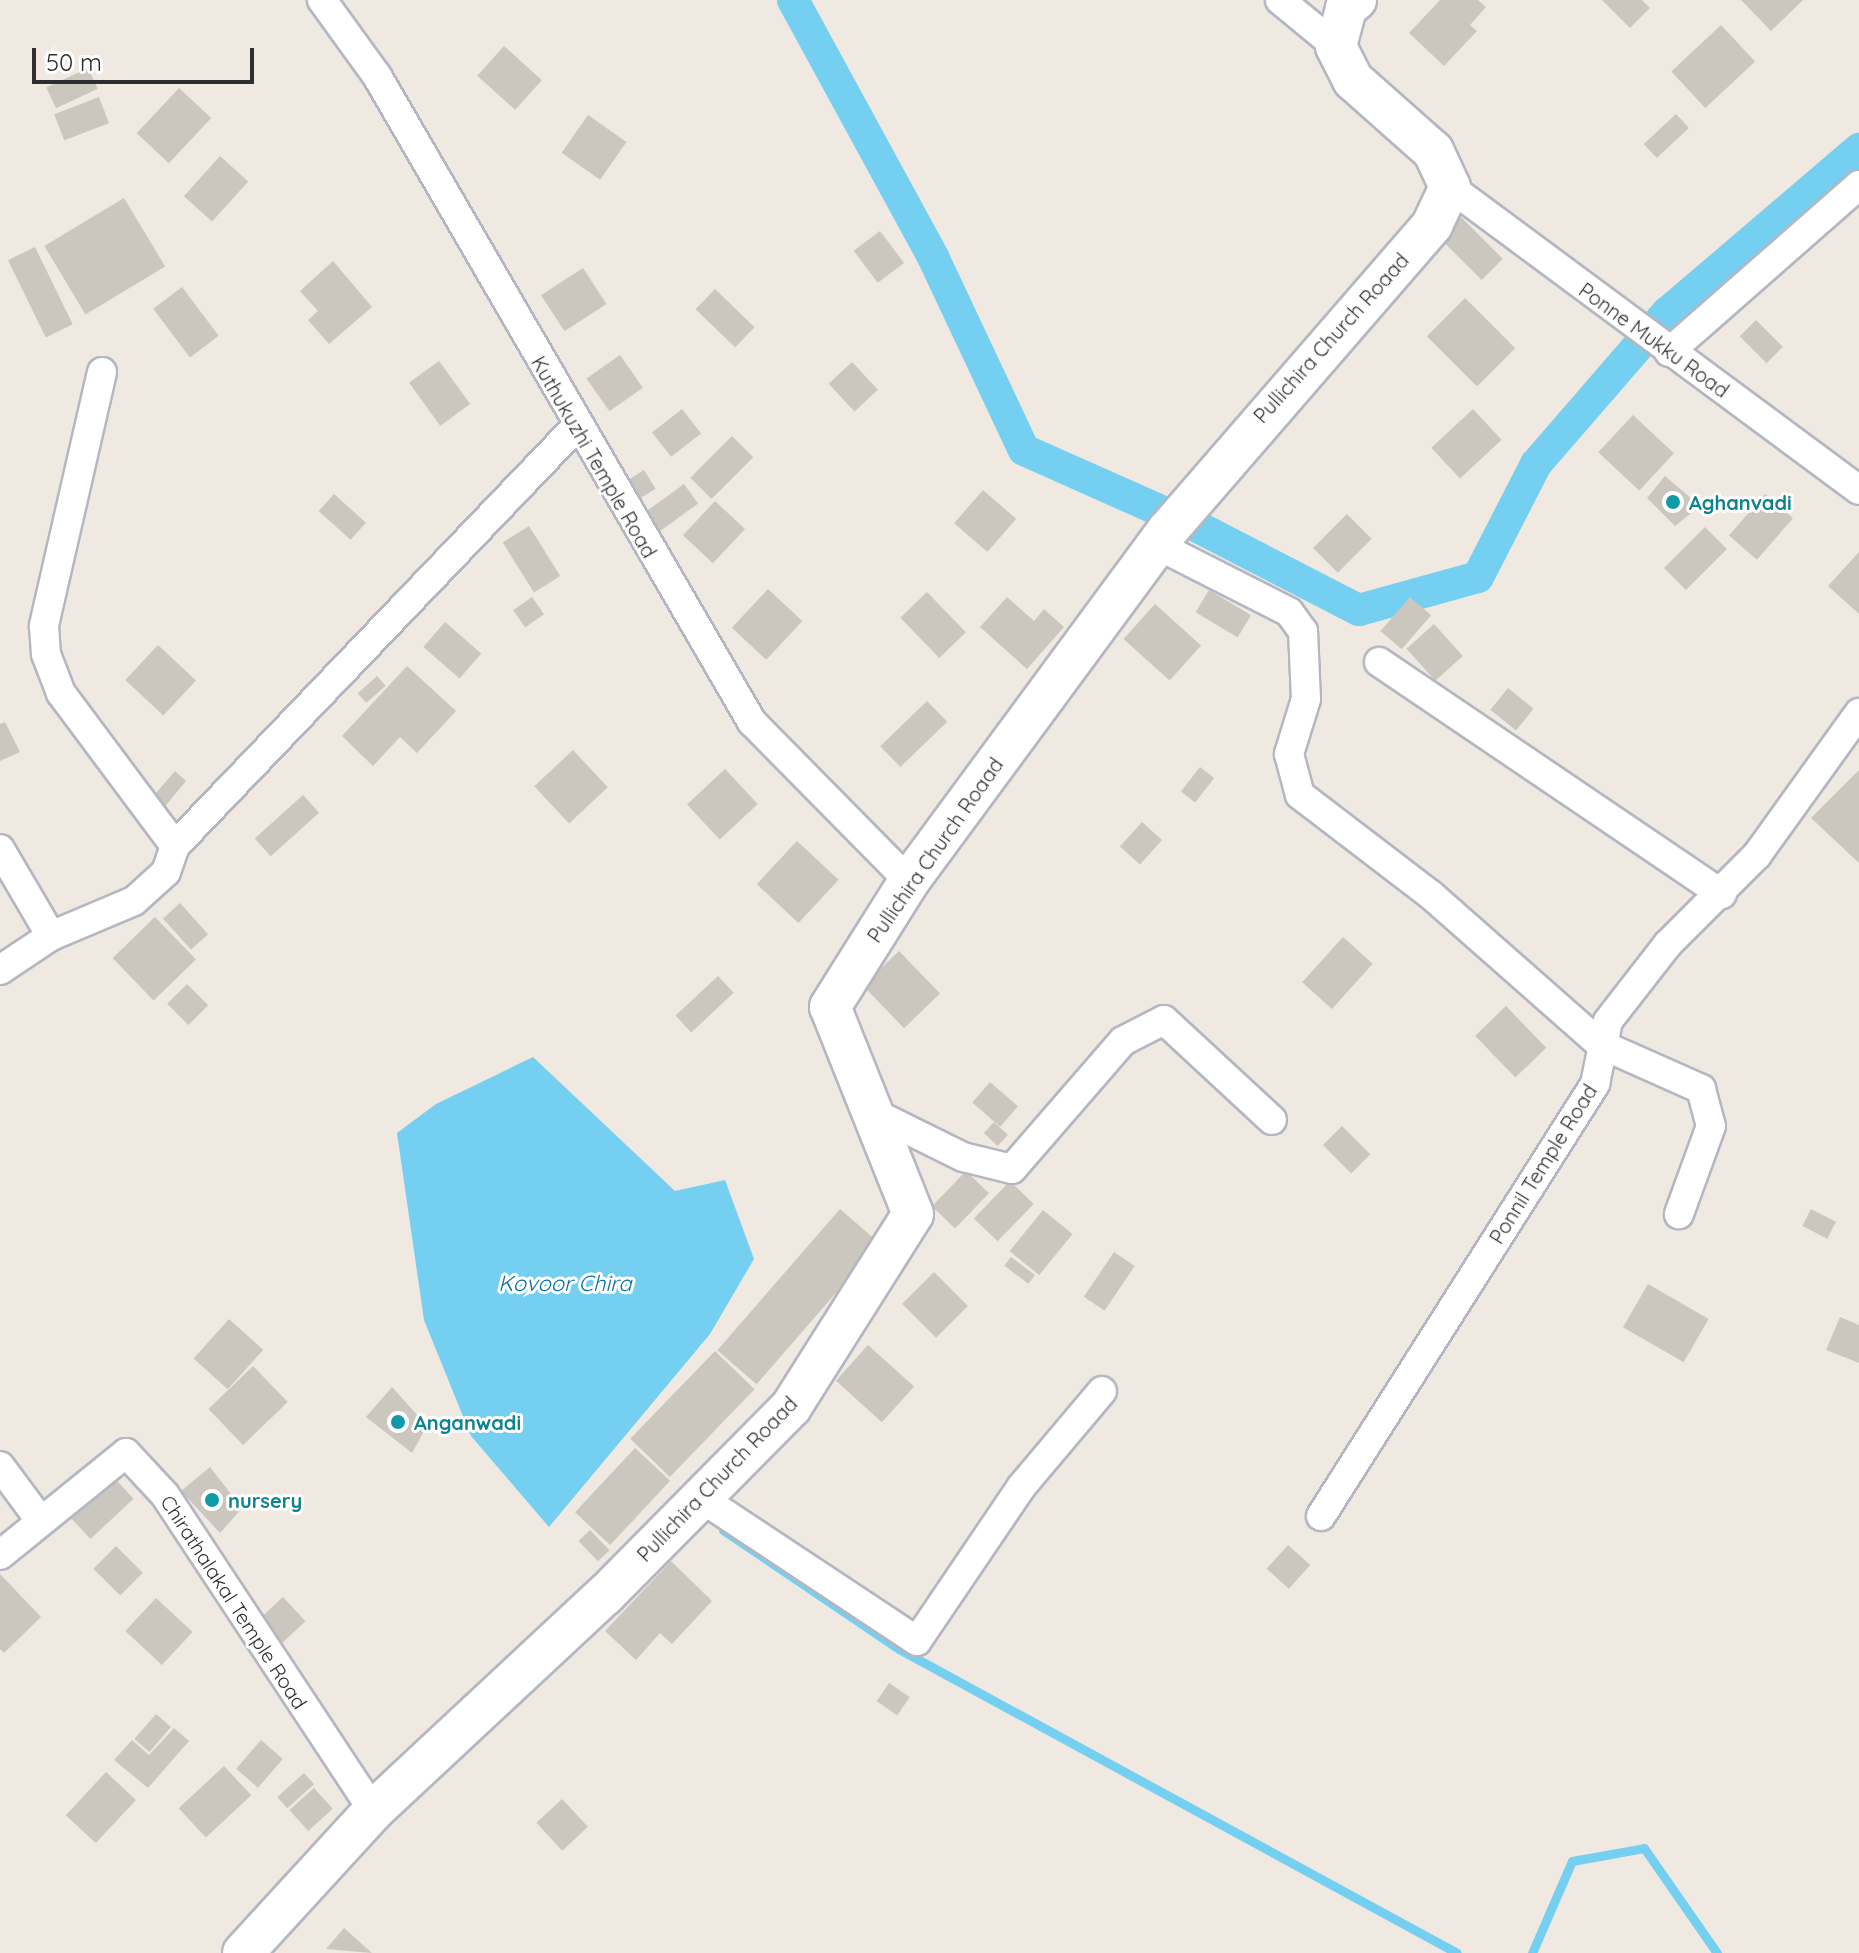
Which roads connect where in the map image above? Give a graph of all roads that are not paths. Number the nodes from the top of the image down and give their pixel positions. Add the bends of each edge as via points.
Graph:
1 (322, 0) edge
2 (1280, 0) edge
3 (1356, 0) edge
4 (1336, 46) junction
5 (1859, 185) edge
6 (1450, 187) junction
7 (1669, 352) junction
8 (102, 372) dead end
9 (575, 428) junction
10 (1859, 490) edge
11 (1157, 545) junction
12 (1379, 662) dead end
13 (1859, 713) edge
14 (175, 846) junction
15 (0, 849) edge
16 (909, 881) junction
17 (1722, 894) junction
18 (51, 936) junction
19 (0, 970) edge
20 (1600, 1044) junction
21 (872, 1112) junction
22 (1272, 1120) dead end
23 (1679, 1214) dead end
24 (1102, 1391) dead end
25 (0, 1466) edge
26 (701, 1498) junction
27 (1321, 1516) dead end
28 (40, 1520) junction
29 (0, 1555) edge
30 (373, 1811) junction
31 (247, 1951) edge

1 - 9 street, Kuthukuzhi Temple Road via 377,76
2 - 4 street
3 - 4 main road via 1346,8
4 - 6 main road via 1353,80 1433,151
5 - 7 street
6 - 7 street, Ponne Mukku Road
6 - 11 main road, Pullichira Church Roaad via 1432,225 1251,426
7 - 10 street, Ponne Mukku Road
8 - 14 street via 44,626 46,654 61,693
9 - 14 street
9 - 16 street, Kuthukuzhi Temple Road via 752,722
11 - 16 main road, Pullichira Church Roaad
11 - 20 street via 1289,612 1303,631 1306,699 1289,754 1300,795 1407,876
12 - 17 street
13 - 17 street, Ponnil Temple Road
14 - 18 street via 166,872 134,901
15 - 18 street
16 - 21 main road, Pullichira Church Roaad via 830,1007
17 - 20 street, Ponnil Temple Road via 1668,944 1608,1021
18 - 19 street
20 - 23 street via 1701,1089 1711,1126
20 - 27 street, Ponnil Temple Road via 1595,1084
21 - 22 street via 963,1157 1012,1169 1123,1041 1164,1020
21 - 26 main road, Pullichira Church Roaad via 913,1214 791,1407
24 - 26 street via 1022,1486 917,1641
25 - 28 street
26 - 30 main road, Pullichira Church Roaad
28 - 29 street, Chirathalakal Temple Road
28 - 30 street, Chirathalakal Temple Road via 126,1453 165,1495
30 - 31 main road, Pullichira Church Roaad

